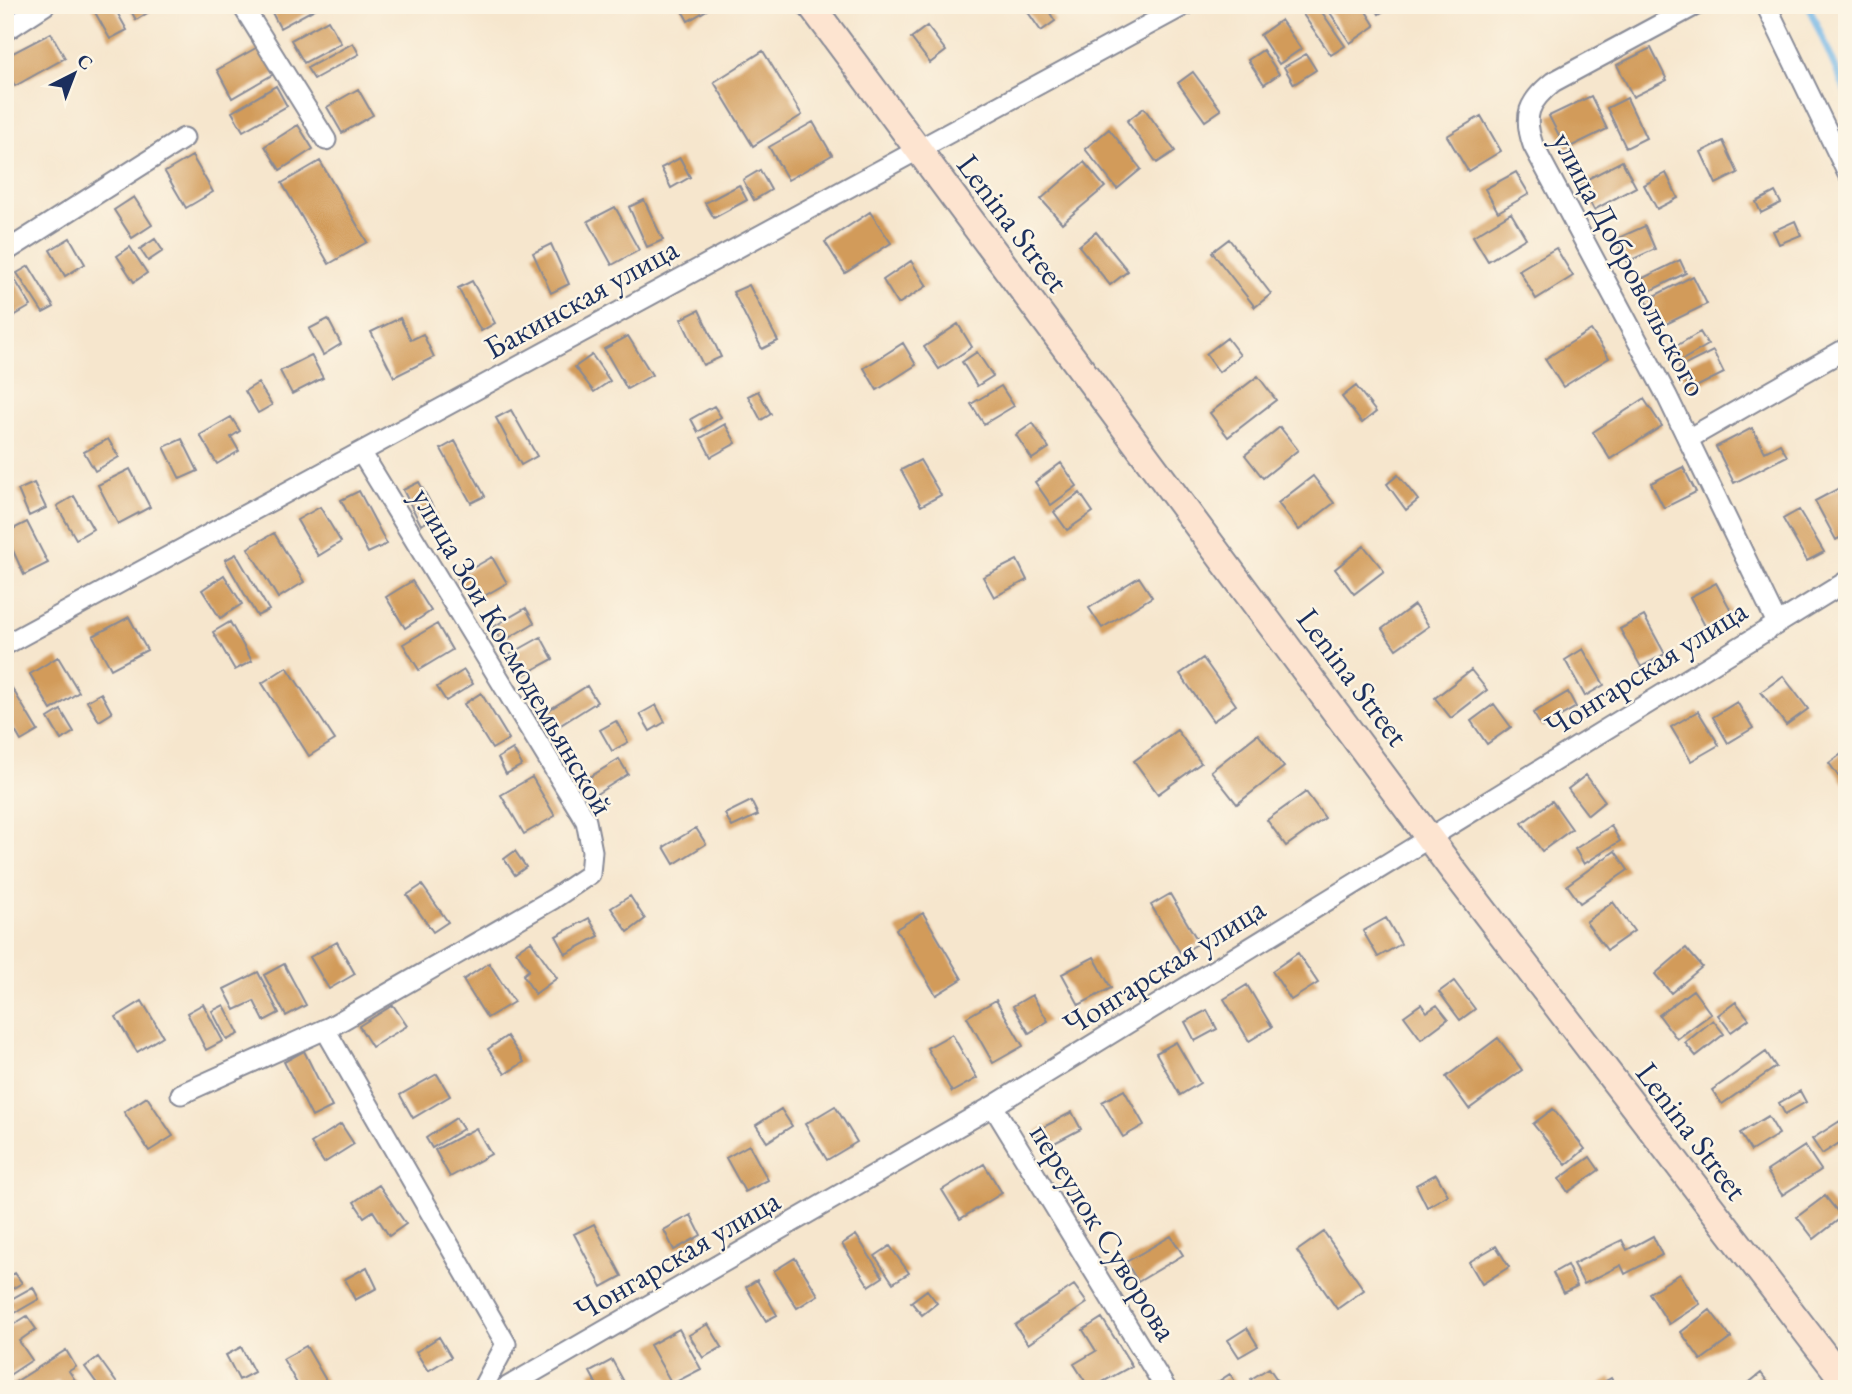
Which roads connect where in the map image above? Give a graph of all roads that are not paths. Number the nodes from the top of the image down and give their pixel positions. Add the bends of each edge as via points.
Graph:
1 (45, 5) edge
2 (242, 5) edge
3 (811, 5) edge
4 (1185, 5) edge
5 (1696, 5) edge
6 (1766, 5) edge
7 (5, 31) edge
8 (184, 138) dead end
9 (326, 140) dead end
10 (916, 150) junction
11 (1847, 172) edge
12 (5, 252) edge
13 (1847, 348) edge
14 (1688, 439) junction
15 (361, 452) junction
16 (1847, 581) edge
17 (1777, 623) junction
18 (5, 645) edge
19 (1429, 835) junction
20 (325, 1029) junction
21 (181, 1094) dead end
22 (993, 1106) junction
23 (1847, 1385) edge
24 (482, 1389) edge
25 (504, 1389) edge
26 (1166, 1389) edge

1 - 7 street
2 - 9 street
3 - 10 street, Lenina Street
4 - 10 street, Бакинская улица
5 - 14 street, улица Добровольского via 1553,82 1530,107 1526,124
6 - 11 street
8 - 12 street
10 - 15 street, Бакинская улица
10 - 19 street, Lenina Street
13 - 14 street
14 - 17 street, улица Добровольского
15 - 18 street, Бакинская улица
15 - 20 street, улица Зои Космодемьянской via 586,821 592,852 590,874 553,899
16 - 17 street, Чонгарская улица
17 - 19 street, Чонгарская улица
19 - 22 street, Чонгарская улица
19 - 23 street, Lenina Street
20 - 21 street, улица Зои Космодемьянской
20 - 24 street via 506,1344
22 - 25 street, Чонгарская улица
22 - 26 street, переулок Суворова

